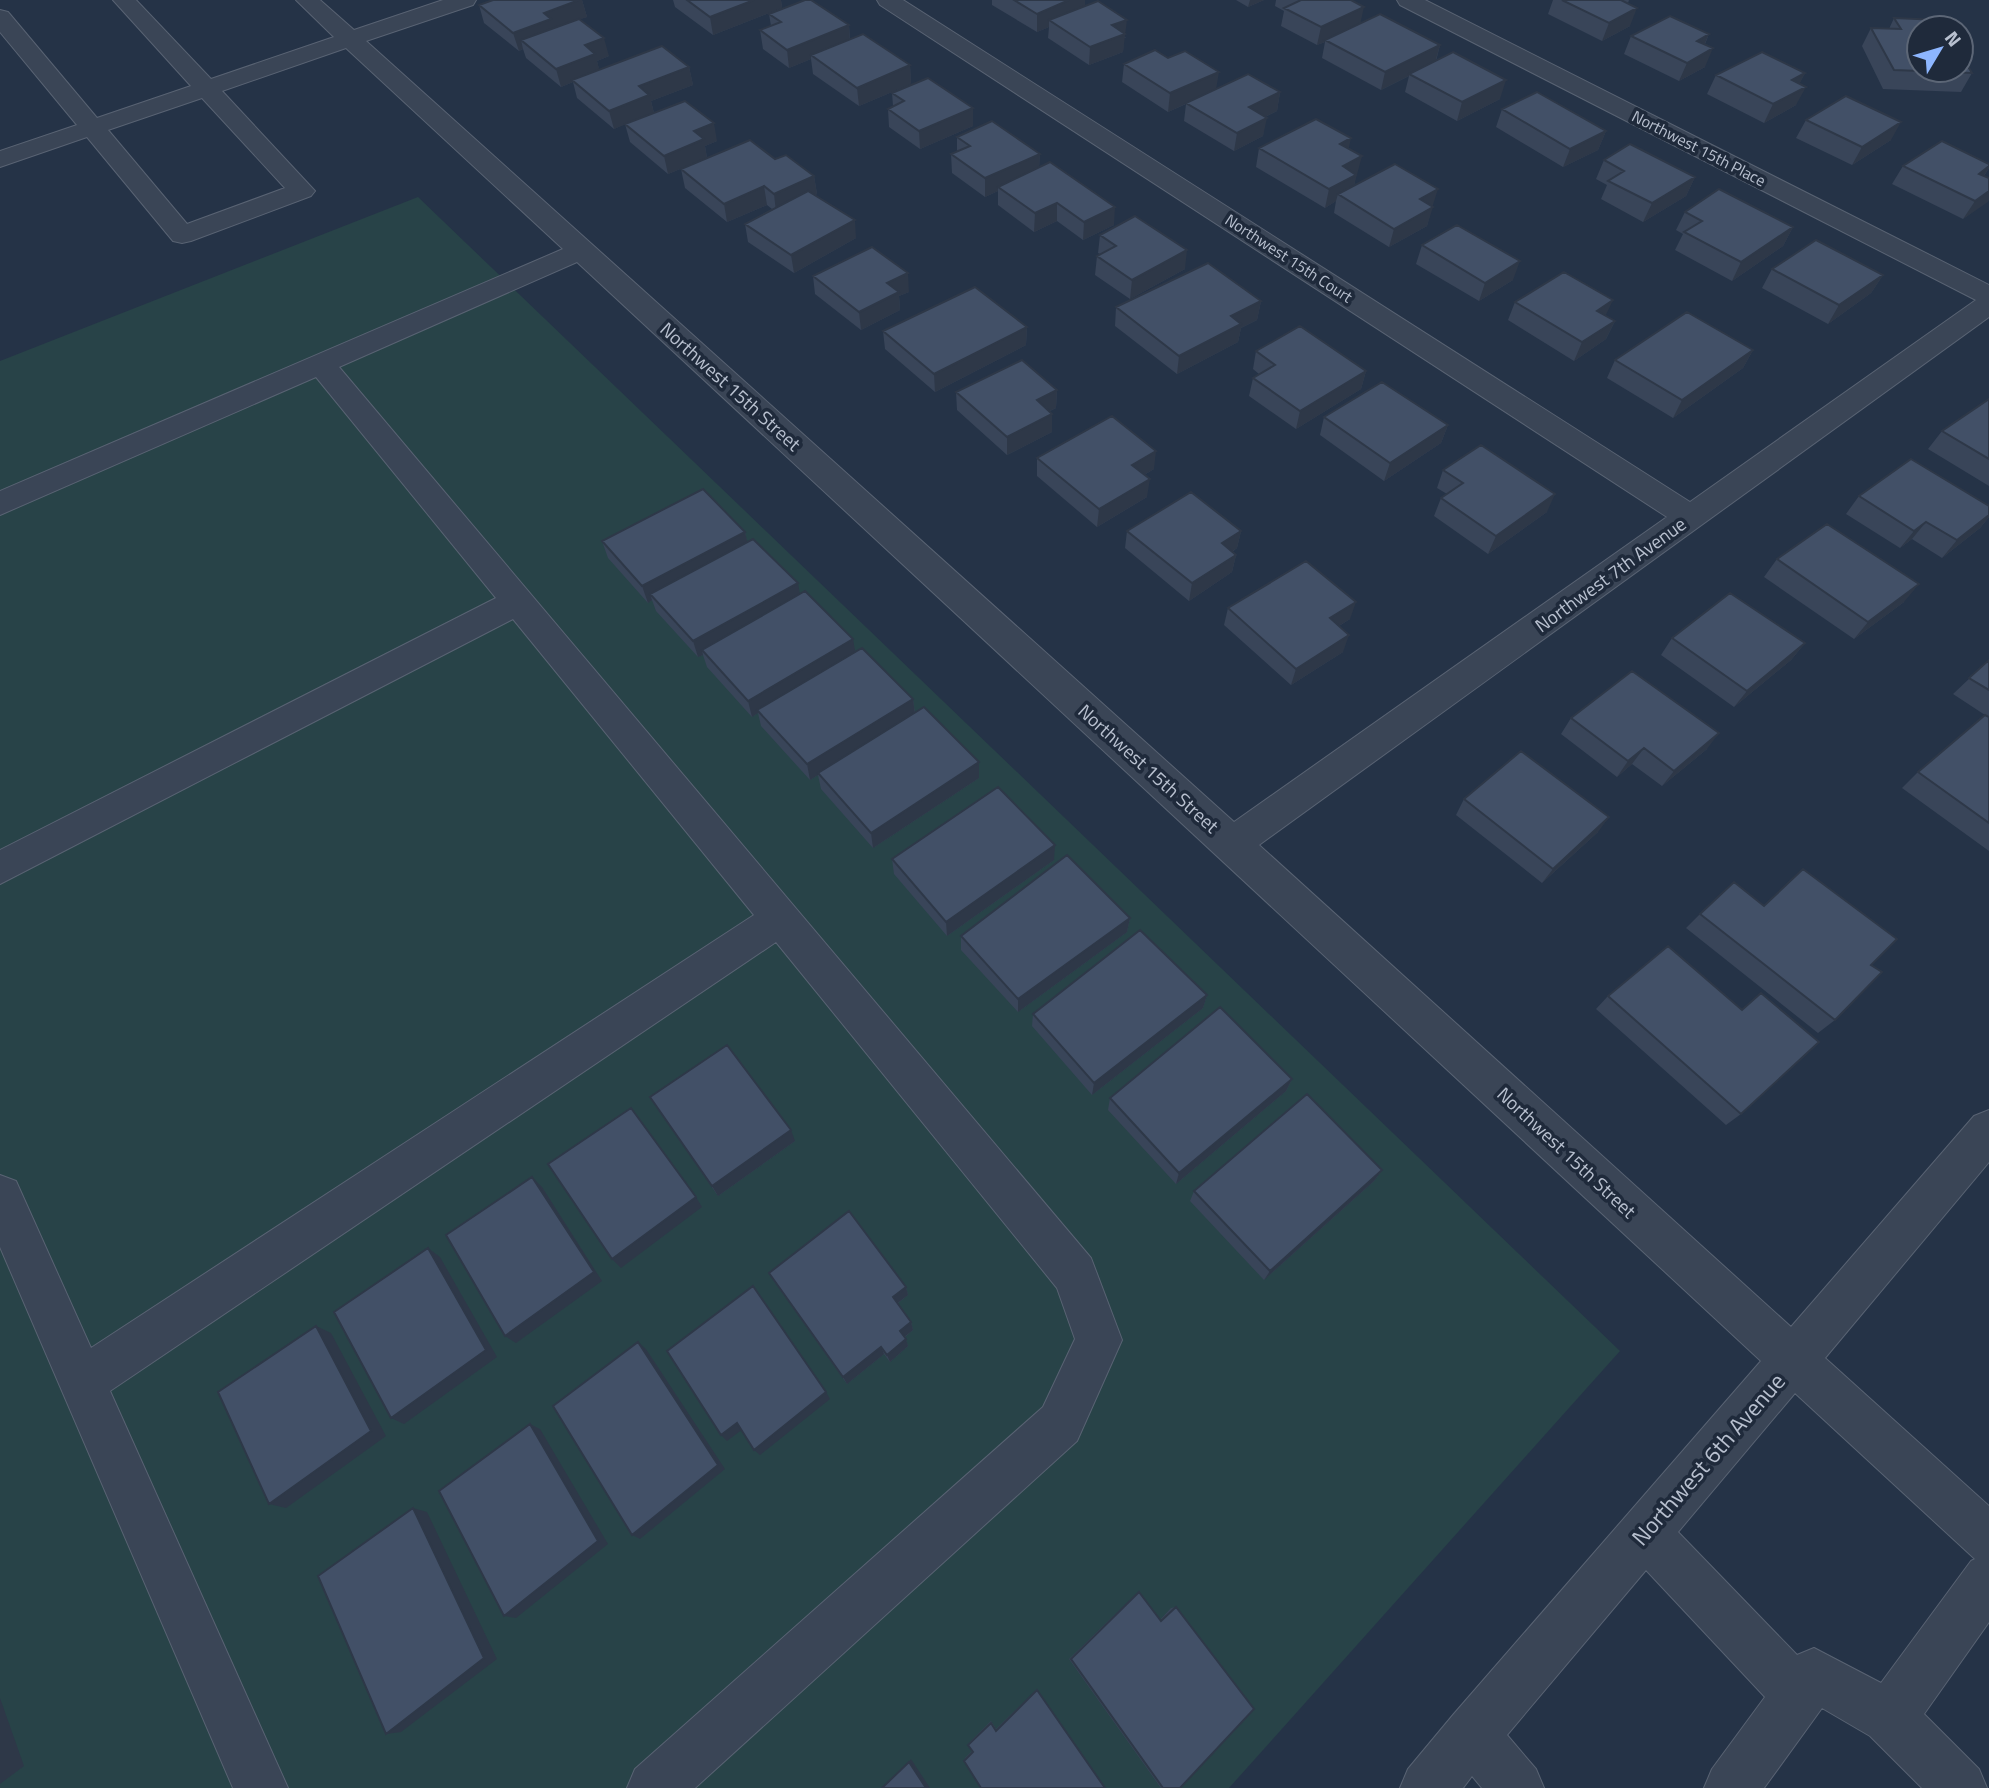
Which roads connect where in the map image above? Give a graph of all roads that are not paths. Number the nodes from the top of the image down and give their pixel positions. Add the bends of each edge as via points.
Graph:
1 (124, 0) edge
2 (307, 0) edge
3 (465, 0) edge
4 (888, 0) edge
5 (1408, 0) edge
6 (0, 18) edge
7 (350, 39) junction
8 (206, 88) junction
9 (92, 127) junction
10 (0, 159) edge
11 (582, 250) junction
12 (1989, 296) edge
13 (1989, 304) edge
14 (321, 364) junction
15 (0, 503) edge
16 (1690, 517) junction
17 (518, 601) junction
18 (1232, 844) junction
19 (0, 868) edge
20 (781, 918) junction
21 (1989, 1130) edge
22 (0, 1196) edge
23 (1793, 1360) junction
24 (82, 1382) junction
25 (1645, 1533) junction
26 (1989, 1540) edge
27 (1989, 1579) edge
28 (1799, 1695) junction
29 (1889, 1717) junction
30 (1472, 1734) junction
31 (261, 1788) edge
32 (654, 1788) edge
33 (1427, 1788) edge
34 (1517, 1788) edge
35 (1731, 1788) edge
36 (1960, 1788) edge

1 - 8 street
2 - 7 street, Northwest 15th Street
3 - 7 street
4 - 16 street, Northwest 15th Court
5 - 12 street, Northwest 15th Place
6 - 9 street
7 - 8 street
7 - 11 street, Northwest 15th Street
8 - 9 street
8 - 9 street via 302,191 182,235
9 - 10 street
11 - 14 street
11 - 18 street, Northwest 15th Street
13 - 16 street, Northwest 7th Avenue
14 - 15 street
14 - 17 street
16 - 18 street, Northwest 7th Avenue
17 - 19 street
17 - 20 street
18 - 23 street, Northwest 15th Street
20 - 24 street
20 - 32 street via 1075,1274 1099,1340 1060,1424
21 - 23 street, Northwest 6th Avenue
22 - 24 street
23 - 25 street, Northwest 6th Avenue
23 - 26 street, Northwest 15th Street
24 - 31 street
25 - 28 street
25 - 30 street, Northwest 6th Avenue
27 - 29 street
28 - 29 street via 1814,1674
28 - 35 street
29 - 36 street
30 - 33 street, Northwest 6th Avenue
30 - 34 street

